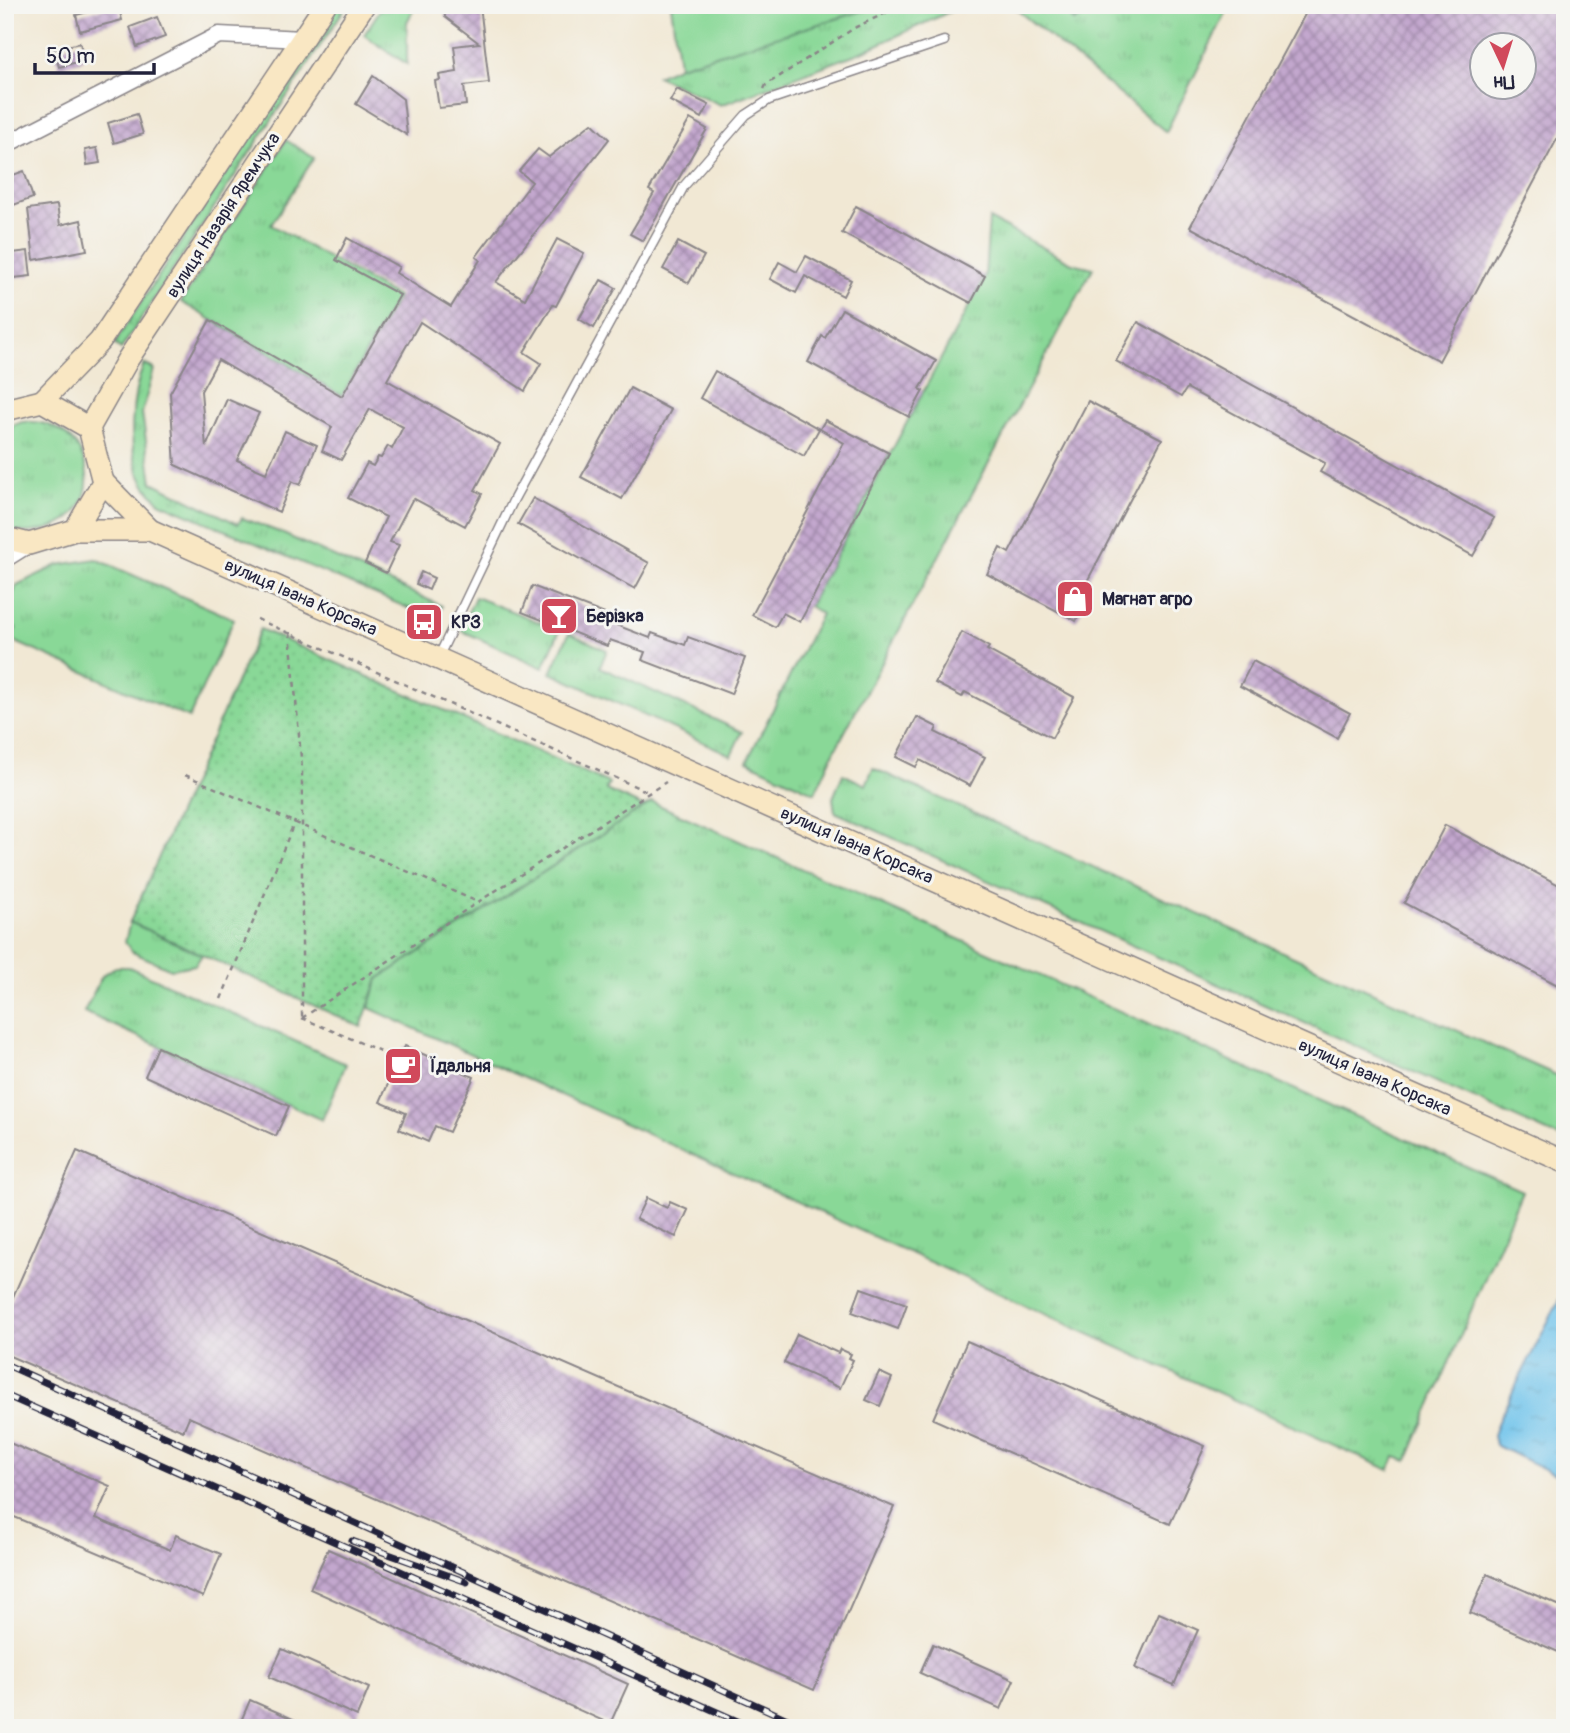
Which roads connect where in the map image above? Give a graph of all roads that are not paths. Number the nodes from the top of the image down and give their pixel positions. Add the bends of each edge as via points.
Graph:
1 (325, 5) edge
2 (364, 5) edge
3 (303, 39) junction
4 (944, 41) dead end
5 (5, 145) edge
6 (43, 401) junction
7 (5, 410) edge
8 (89, 428) junction
9 (103, 482) junction
10 (75, 530) junction
11 (150, 530) junction
12 (5, 538) edge
13 (29, 544) junction
14 (5, 559) edge
15 (438, 658) junction
16 (1565, 1162) edge

1 - 3 street, вулиця Назарія Яремчука
2 - 8 street, вулиця Назарія Яремчука via 128,359
3 - 5 street via 219,35
3 - 6 street, вулиця Назарія Яремчука via 100,341
4 - 15 lane via 769,100 746,114 684,187 514,499
6 - 7 street
6 - 8 street
8 - 9 street
9 - 10 street
9 - 11 street
10 - 11 street
10 - 13 street
11 - 15 street, вулиця Івана Корсака
12 - 13 street
13 - 14 street
15 - 16 street, вулиця Івана Корсака

